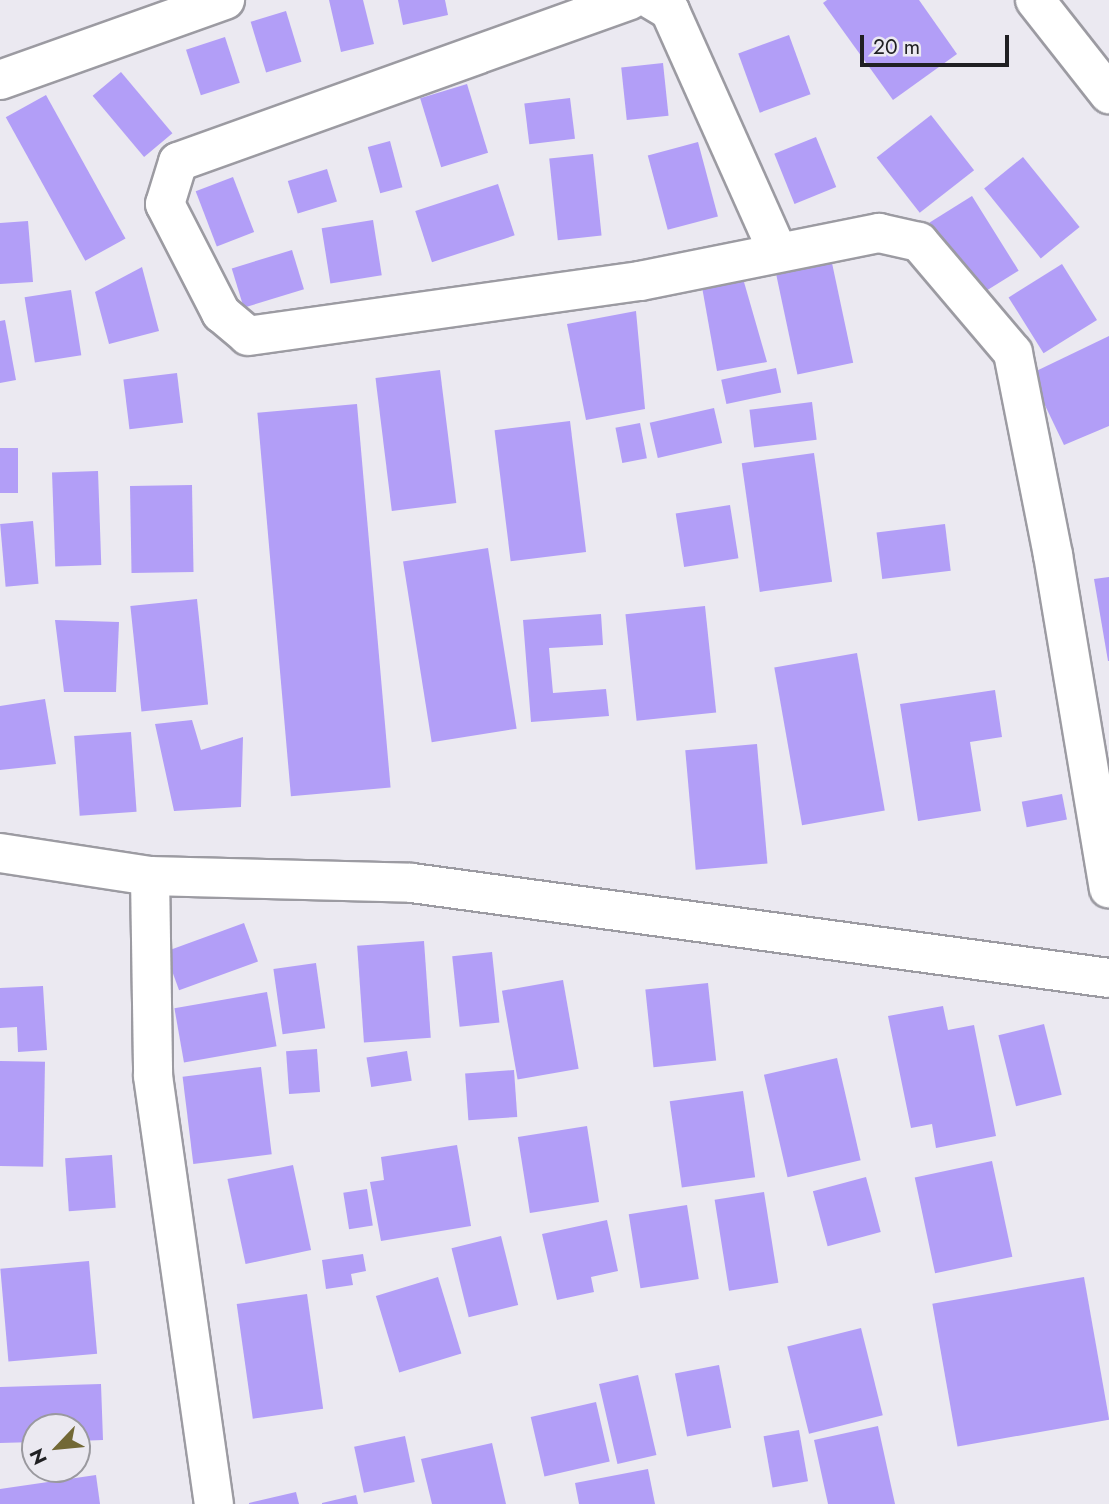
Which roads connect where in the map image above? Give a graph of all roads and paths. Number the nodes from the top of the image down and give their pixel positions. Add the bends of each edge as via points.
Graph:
1 (225, 0) edge
2 (630, 0) edge
3 (652, 0) edge
4 (1035, 0) edge
5 (0, 79) edge
6 (1109, 94) edge
7 (778, 252) junction
8 (0, 853) edge
9 (150, 876) junction
10 (1109, 888) edge
11 (1109, 978) edge
12 (215, 1504) edge

1 - 5 street
2 - 7 street via 178,162 165,204 221,313 247,336 640,281
3 - 7 street via 670,11
4 - 6 street
7 - 10 street via 879,233 919,242 1013,353 1053,555
8 - 9 street
9 - 11 street via 412,883
9 - 12 street via 153,1076

